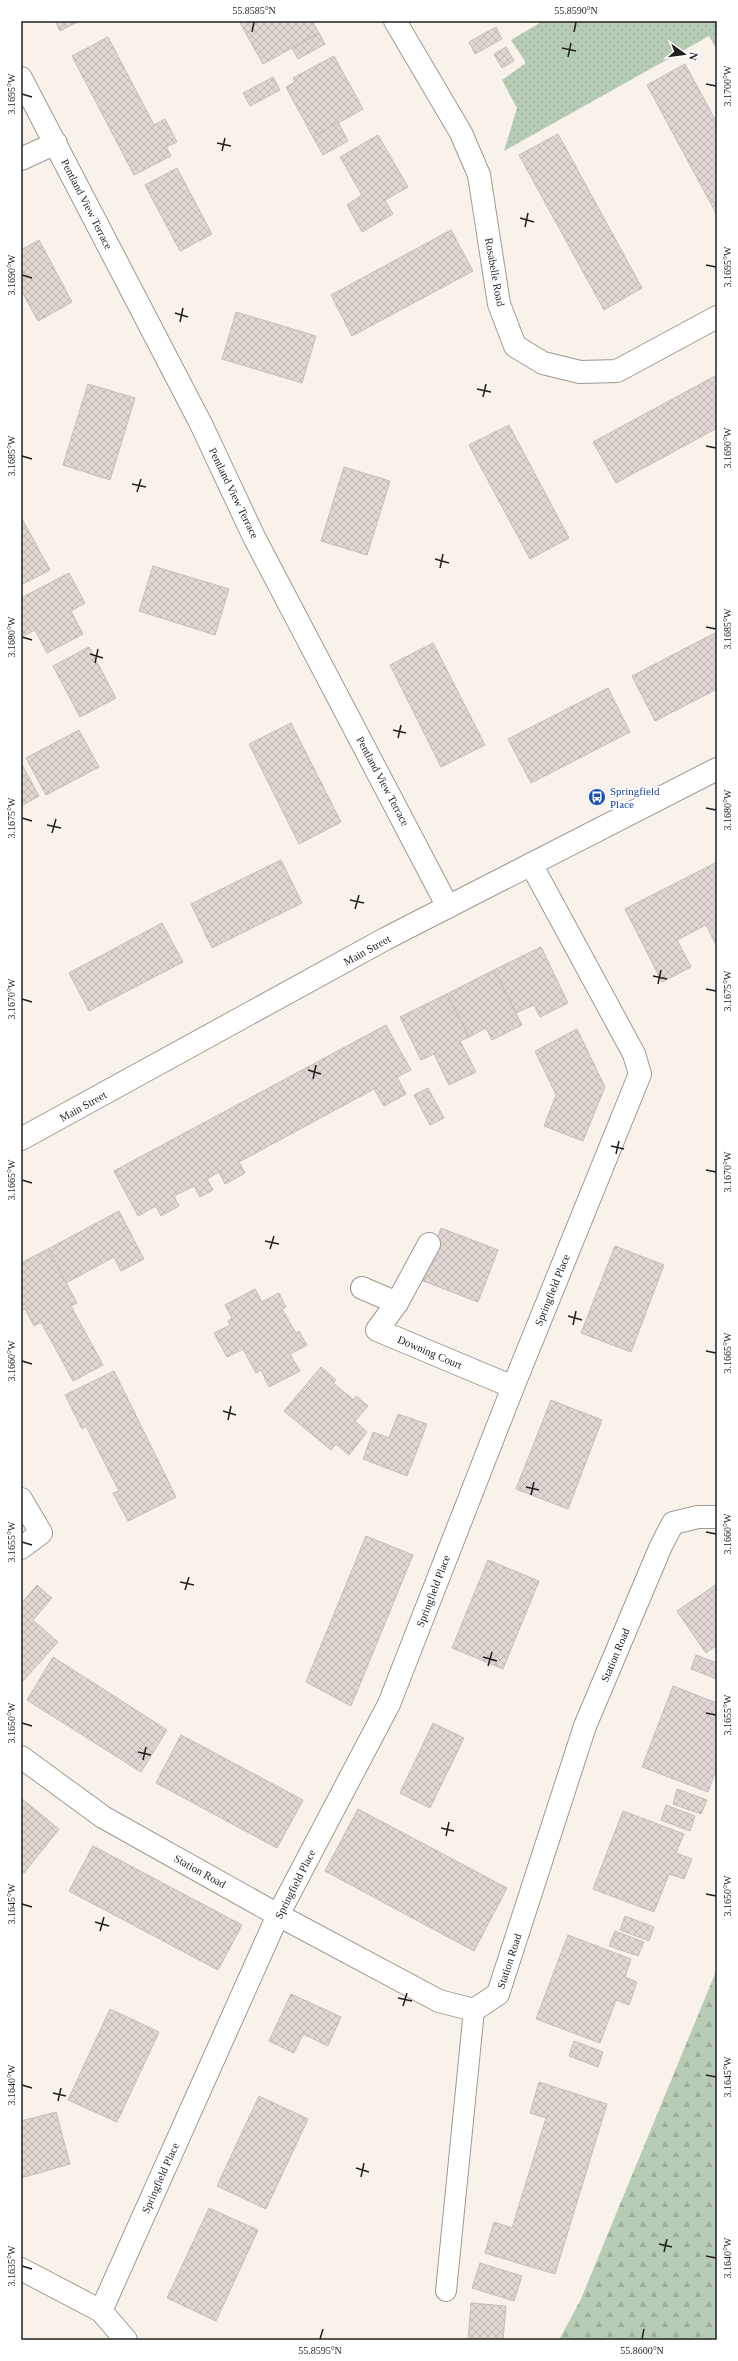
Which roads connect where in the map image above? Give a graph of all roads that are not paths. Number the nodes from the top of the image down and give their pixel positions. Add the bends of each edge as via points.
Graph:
1 (395, 21) edge
2 (21, 78) edge
3 (56, 143) junction
4 (21, 159) edge
5 (717, 317) edge
6 (717, 769) edge
7 (531, 864) junction
8 (448, 907) junction
9 (21, 1139) edge
10 (428, 1244) dead end
11 (362, 1288) dead end
12 (397, 1303) junction
13 (513, 1387) junction
14 (21, 1499) edge
15 (717, 1517) edge
16 (21, 1548) edge
17 (21, 1757) edge
18 (278, 1915) junction
19 (474, 2010) junction
20 (21, 2269) edge
21 (446, 2291) dead end
22 (101, 2311) junction
23 (126, 2340) edge

1 - 5 street, Rosabelle Road via 461,133 479,175 499,304 515,346 543,363 580,372 617,371
2 - 3 street, Pentland View Terrace
3 - 4 street
3 - 8 street, Pentland View Terrace via 200,424 254,537
6 - 7 street, Main Street
7 - 8 street, Main Street
7 - 13 street, Springfield Place via 634,1054 640,1074
8 - 9 street, Main Street
10 - 12 street, Downing Court
11 - 12 street
12 - 13 street, Downing Court via 377,1330
13 - 18 street, Springfield Place via 389,1704
14 - 16 street via 41,1533
15 - 19 street, Station Road via 698,1517 673,1524 661,1546 585,1726 498,1994
17 - 18 street, Station Road via 103,1817
18 - 19 street, Station Road via 439,2001
18 - 22 street, Springfield Place
19 - 21 lane
20 - 22 street
22 - 23 street

